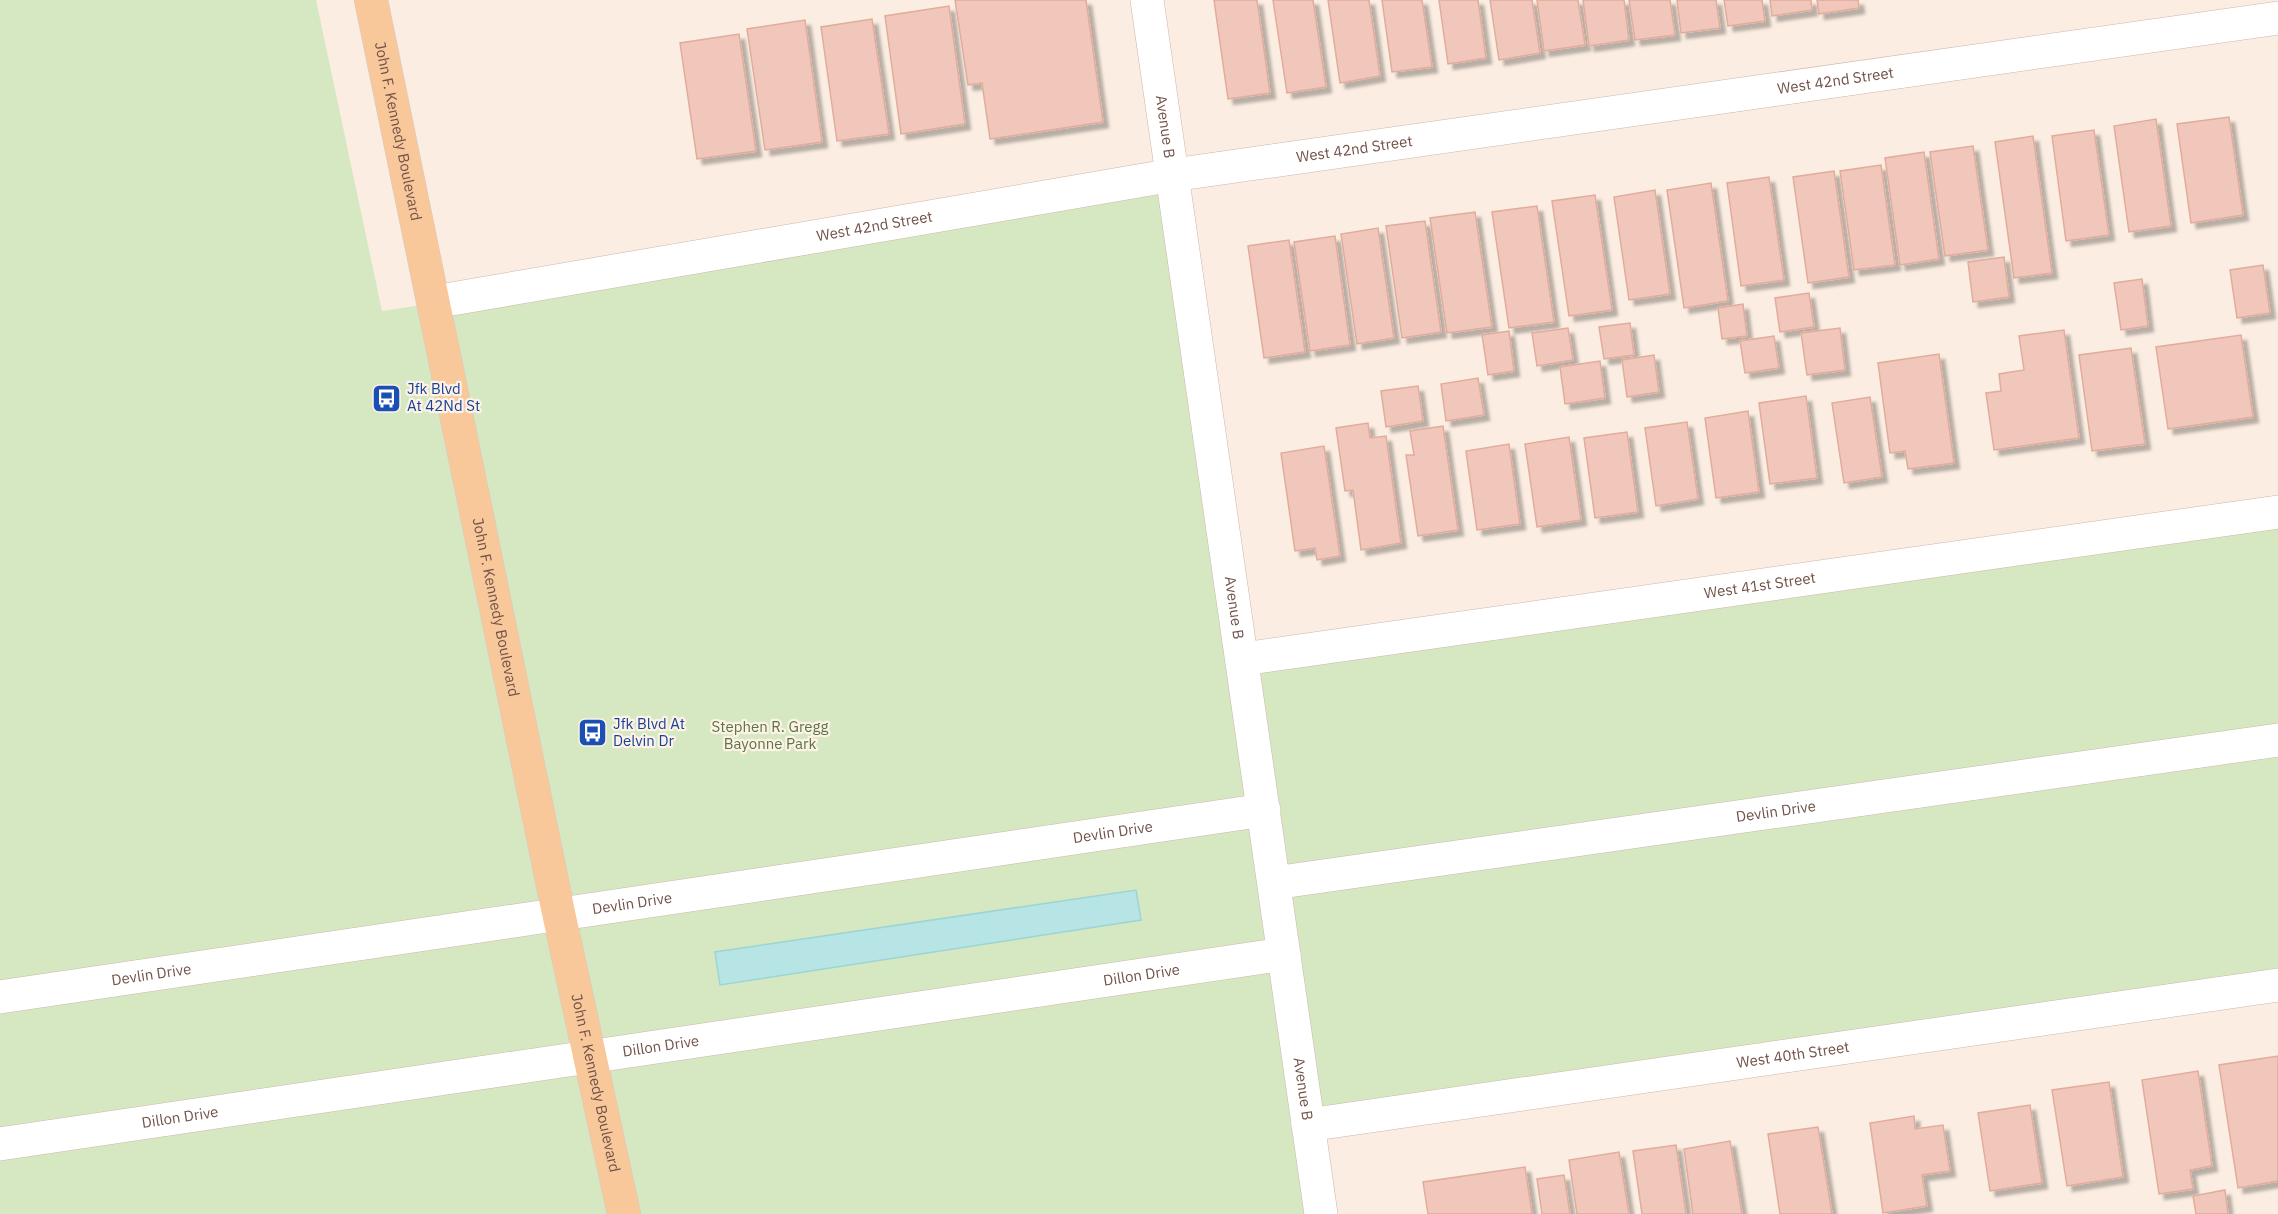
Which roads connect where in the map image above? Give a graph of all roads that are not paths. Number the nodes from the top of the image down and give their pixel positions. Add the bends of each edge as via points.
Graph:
1 (371, 0) edge
2 (1147, 0) edge
3 (2278, 18) edge
4 (1173, 175) junction
5 (434, 302) junction
6 (2278, 512) edge
7 (1243, 659) junction
8 (2278, 740) edge
9 (1264, 810) junction
10 (1274, 883) junction
11 (559, 915) junction
12 (1284, 954) junction
13 (2278, 985) edge
14 (0, 997) edge
15 (590, 1056) junction
16 (1308, 1125) junction
17 (0, 1144) edge
18 (624, 1214) edge
19 (1321, 1214) edge

1 - 5 main road, John F. Kennedy Boulevard
2 - 4 street, Avenue B
3 - 4 street, West 42nd Street
4 - 5 street, West 42nd Street
4 - 7 street, Avenue B
5 - 11 main road, John F. Kennedy Boulevard
6 - 7 street, West 41st Street
7 - 9 street, Avenue B
8 - 10 street, Devlin Drive
9 - 10 street, Avenue B
9 - 11 street, Devlin Drive
10 - 12 street, Avenue B
11 - 14 street, Devlin Drive
11 - 15 main road, John F. Kennedy Boulevard
12 - 15 street, Dillon Drive
12 - 16 street, Avenue B
13 - 16 street, West 40th Street
15 - 17 street, Dillon Drive
15 - 18 main road, John F. Kennedy Boulevard
16 - 19 street, Avenue B

